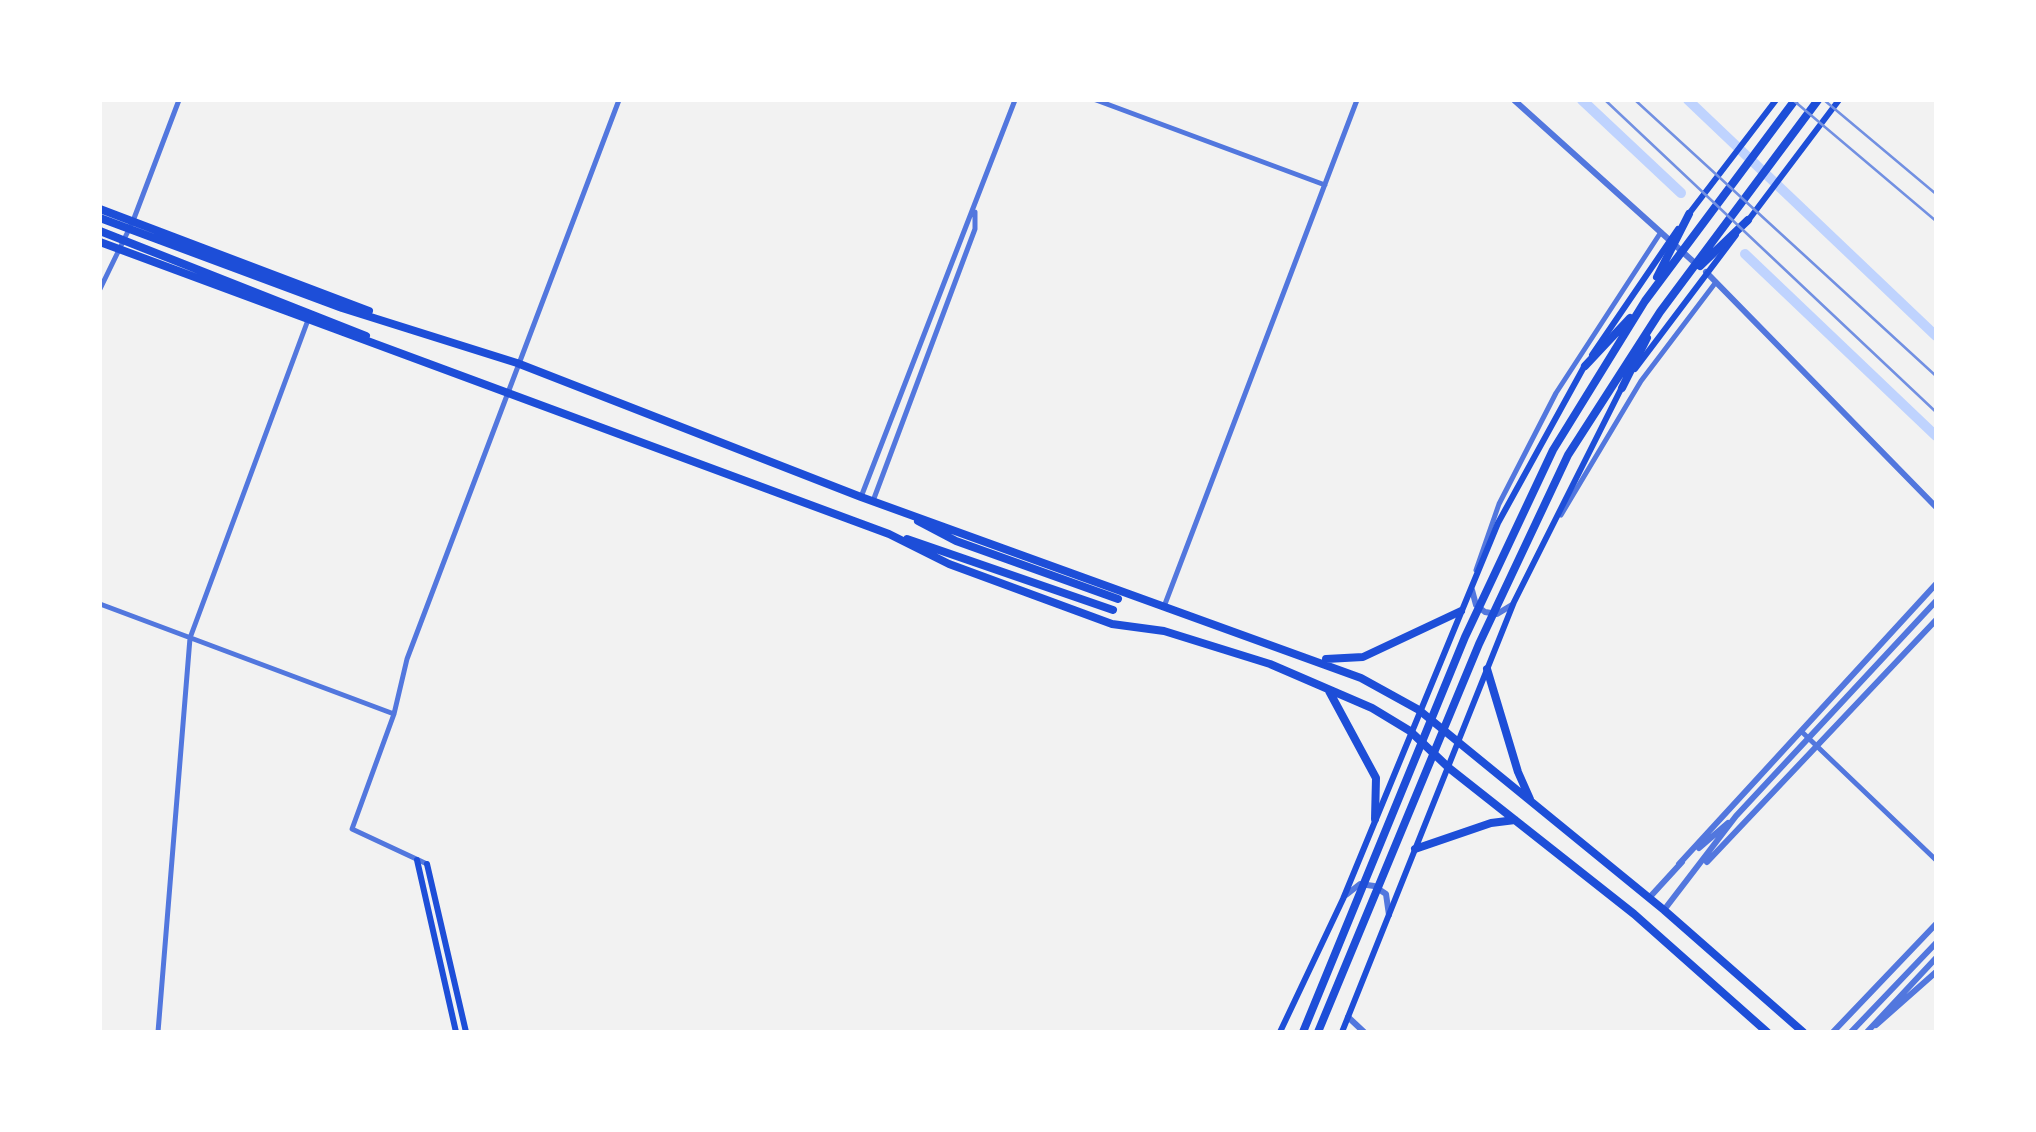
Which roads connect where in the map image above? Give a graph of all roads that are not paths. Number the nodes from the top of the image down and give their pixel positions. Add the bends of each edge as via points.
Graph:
1 (179, 100) edge
2 (619, 100) edge
3 (1015, 100) edge
4 (1096, 100) edge
5 (1357, 100) edge
6 (1514, 100) edge
7 (1776, 100) edge
8 (1795, 100) edge
9 (1818, 100) edge
10 (1839, 100) edge
11 (1325, 185) junction
12 (100, 209) edge
13 (975, 211) junction
14 (1689, 214) junction
15 (100, 218) edge
16 (1748, 220) junction
17 (132, 221) junction
18 (100, 231) edge
19 (1660, 232) junction
20 (100, 242) edge
21 (116, 248) junction
22 (1682, 282) junction
23 (1716, 282) junction
24 (100, 289) edge
25 (1645, 301) junction
26 (1660, 312) junction
27 (308, 320) junction
28 (420, 332) junction
29 (415, 360) junction
30 (517, 364) junction
31 (1585, 366) junction
32 (1622, 388) junction
33 (506, 391) junction
34 (860, 497) junction
35 (872, 501) junction
36 (1936, 507) edge
37 (897, 510) junction
38 (889, 534) junction
39 (1540, 546) junction
40 (1472, 584) junction
41 (1936, 584) edge
42 (1118, 600) dead end
43 (1514, 602) junction
44 (1936, 602) edge
45 (100, 604) edge
46 (1165, 604) junction
47 (1113, 610) dead end
48 (1461, 610) junction
49 (1936, 620) edge
50 (190, 638) junction
51 (1321, 660) junction
52 (1488, 669) junction
53 (1326, 687) junction
54 (1419, 710) junction
55 (394, 714) junction
56 (1410, 731) junction
57 (1801, 731) junction
58 (1458, 745) junction
59 (1817, 746) junction
60 (1449, 768) junction
61 (1532, 803) junction
62 (1736, 816) junction
63 (1374, 819) junction
64 (1516, 820) junction
65 (1415, 849) junction
66 (417, 860) junction
67 (1936, 860) edge
68 (427, 864) joint
69 (1679, 864) junction
70 (1686, 885) junction
71 (1343, 898) junction
72 (1649, 898) junction
73 (1664, 910) junction
74 (1389, 916) junction
75 (1936, 924) edge
76 (1936, 943) edge
77 (1936, 958) edge
78 (1936, 972) edge
79 (1348, 1017) junction
80 (158, 1032) edge
81 (456, 1032) edge
82 (466, 1032) edge
83 (1280, 1032) edge
84 (1303, 1032) edge
85 (1318, 1032) edge
86 (1342, 1032) edge
87 (1364, 1032) edge
88 (1767, 1032) edge
89 (1803, 1032) edge
90 (1832, 1032) edge
91 (1851, 1032) edge
92 (1867, 1032) edge

1 - 17 street
2 - 30 street
3 - 13 street
4 - 11 street
5 - 11 street
6 - 19 street
7 - 14 main road
8 - 25 main road
9 - 22 main road
10 - 16 main road
11 - 46 street
12 - 17 main road
13 - 34 street
13 - 35 street via 975,228
14 - 25 main road
14 - 31 main road
15 - 28 main road
16 - 22 main road
16 - 32 main road
17 - 21 street
17 - 28 main road
18 - 29 main road via 337,322
19 - 23 street
19 - 40 street via 1532,436 1487,530
20 - 21 main road
21 - 24 street
21 - 27 main road
22 - 26 main road
23 - 36 street
23 - 39 street via 1641,381
25 - 31 main road
25 - 84 main road via 1588,388 1520,514
26 - 32 main road
26 - 85 main road via 1598,403 1535,520
27 - 29 main road
27 - 50 street
28 - 30 main road
29 - 33 main road
30 - 33 street
30 - 34 main road
31 - 40 main road
32 - 39 main road
33 - 38 main road
33 - 55 street via 407,659
34 - 35 main road
35 - 37 main road
37 - 42 main road via 956,541
37 - 46 main road
38 - 47 main road
38 - 53 main road via 949,564 1112,624 1164,632
39 - 43 main road
40 - 43 street via 1472,598 1485,612 1497,614
40 - 48 main road
41 - 57 street
43 - 52 main road
44 - 62 street
45 - 50 street
46 - 51 main road
48 - 51 main road via 1364,657
48 - 54 main road
49 - 59 street
50 - 55 street
50 - 80 street
51 - 54 main road
52 - 58 main road
52 - 61 main road
53 - 56 main road
53 - 63 main road via 1376,778
54 - 56 main road
54 - 58 main road
55 - 66 street via 352,829
56 - 60 main road
56 - 63 main road
57 - 59 street
57 - 69 street
58 - 60 main road
58 - 61 main road
59 - 67 street
59 - 70 street
60 - 64 main road
60 - 65 main road
61 - 72 main road
62 - 69 street
62 - 70 street
63 - 71 main road
64 - 65 main road
64 - 88 main road
65 - 74 main road
66 - 68 street
66 - 81 main road
68 - 82 main road
69 - 72 street
70 - 73 street
71 - 74 street via 1360,884 1374,886 1386,894
71 - 83 main road
72 - 73 main road
73 - 89 main road
74 - 79 main road
75 - 90 street
76 - 91 street
77 - 92 street
78 - 92 street
79 - 86 main road
79 - 87 street

